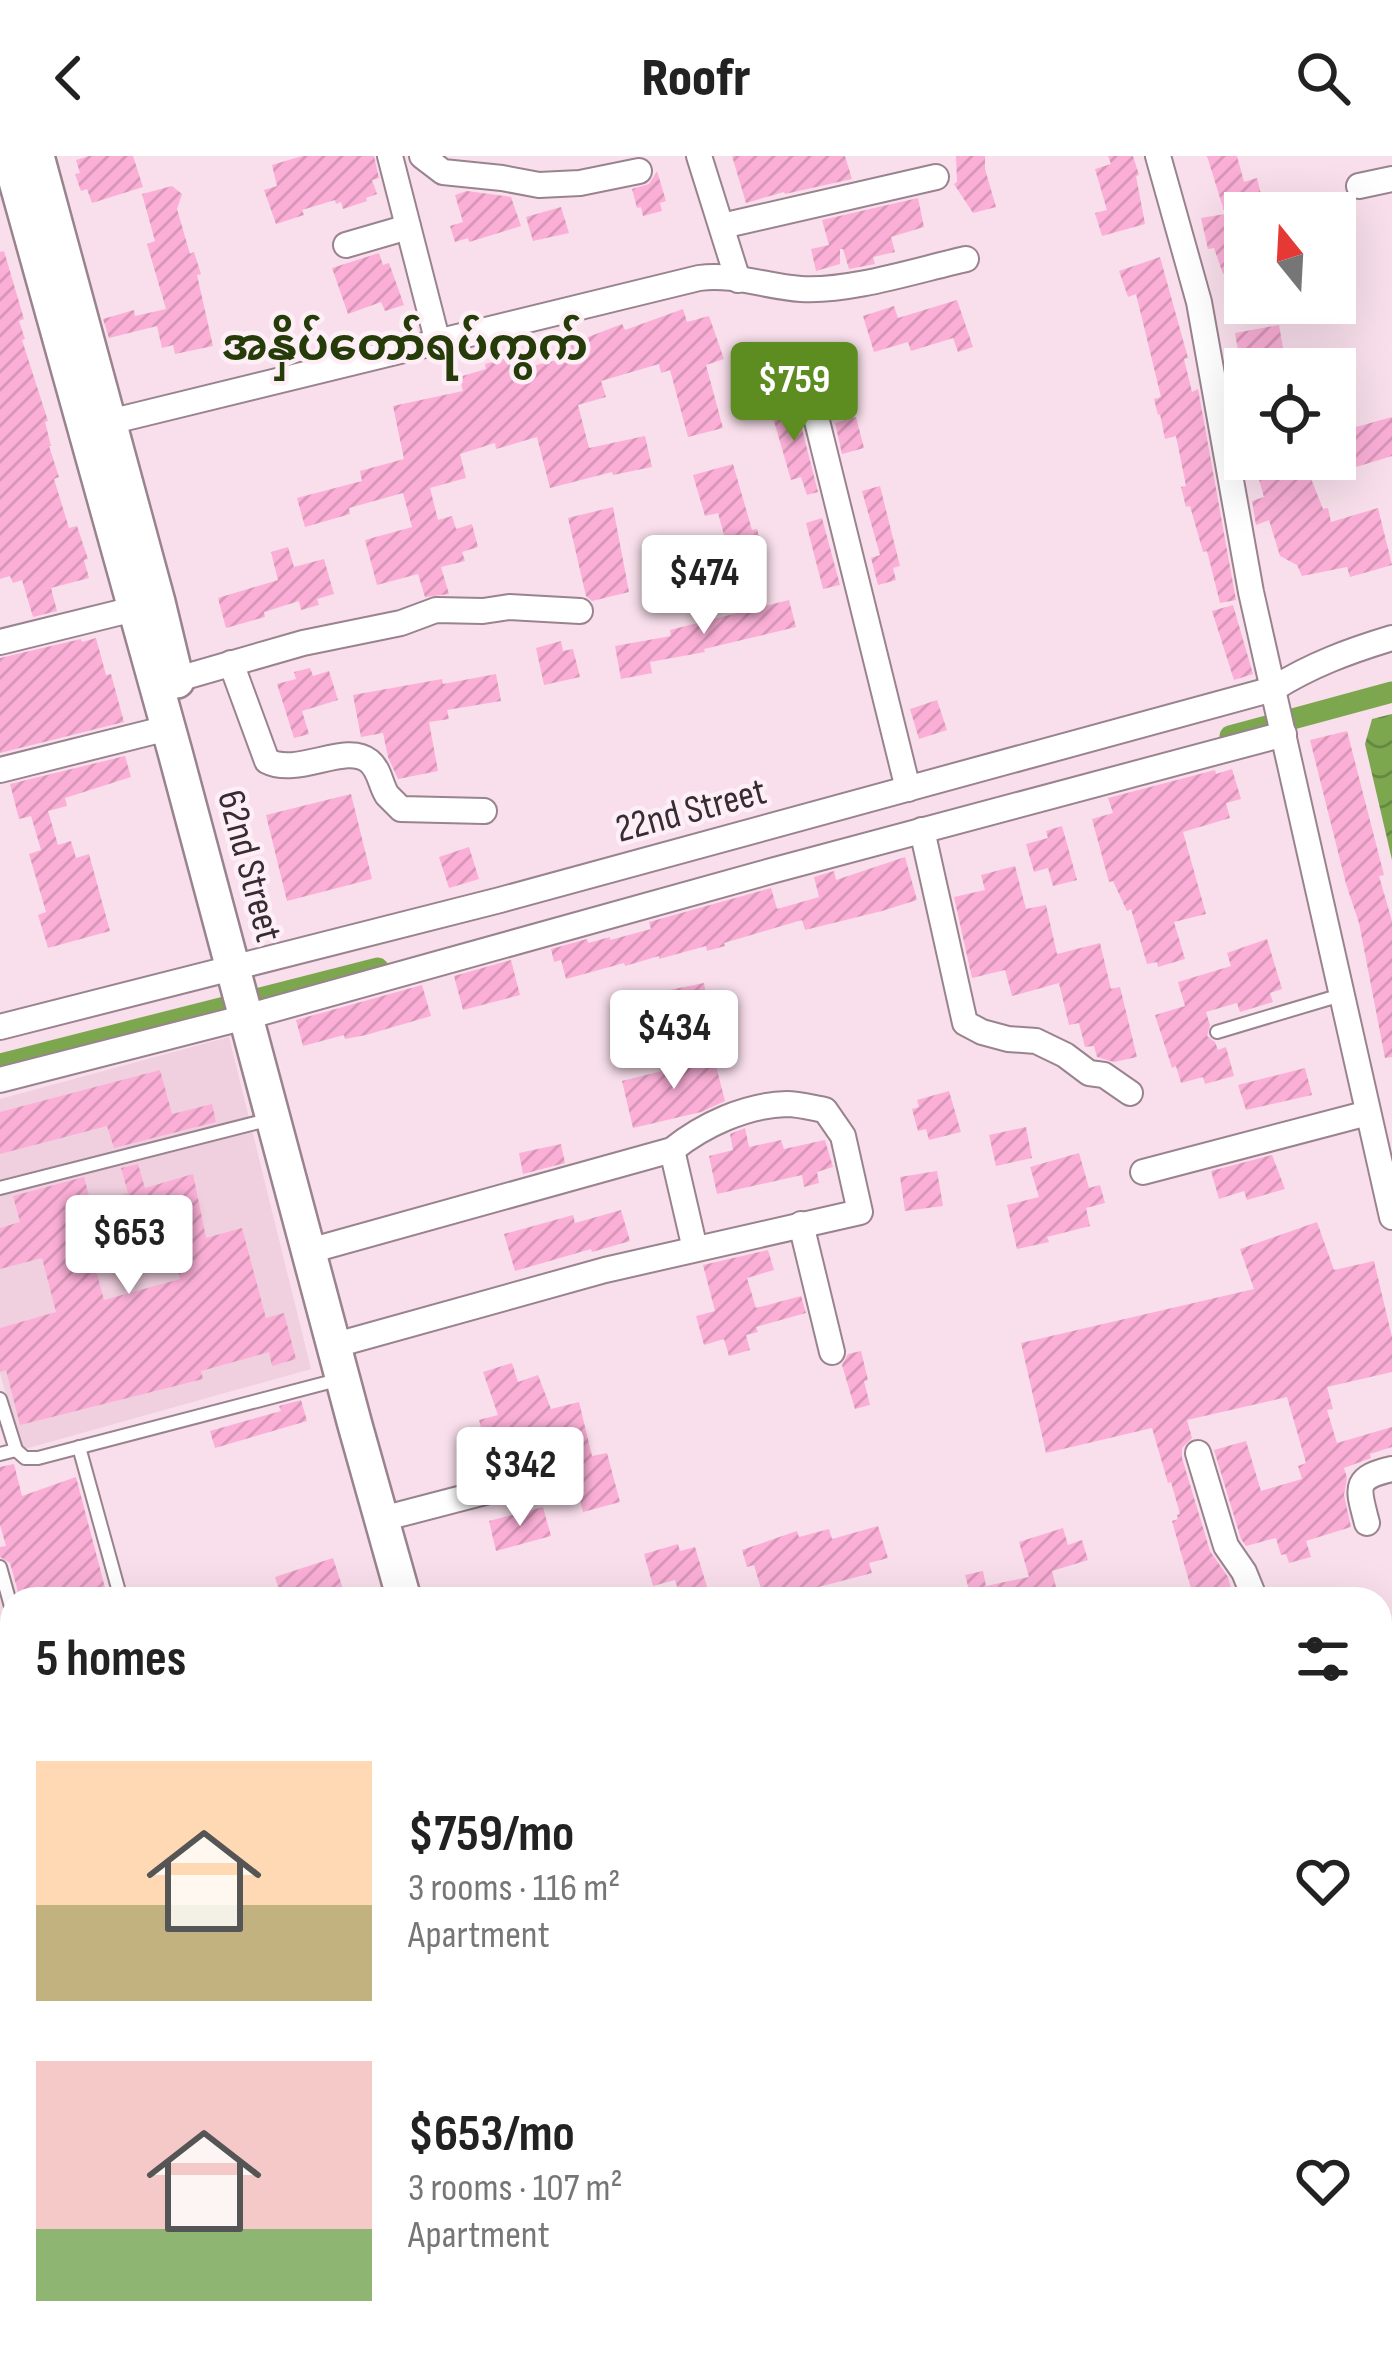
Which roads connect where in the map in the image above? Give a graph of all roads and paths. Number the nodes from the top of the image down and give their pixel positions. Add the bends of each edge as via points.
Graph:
1 (9, 156) edge
2 (37, 156) edge
3 (390, 156) edge
4 (422, 156) edge
5 (699, 156) edge
6 (1158, 156) edge
7 (639, 172) dead end
8 (936, 177) dead end
9 (1392, 179) edge
10 (1359, 186) dead end
11 (722, 226) junction
12 (408, 227) junction
13 (346, 245) dead end
14 (966, 259) dead end
15 (51, 261) junction
16 (738, 280) junction
17 (438, 343) junction
18 (816, 417) dead end
19 (96, 426) junction
20 (134, 609) junction
21 (580, 611) dead end
22 (1392, 638) edge
23 (0, 641) edge
24 (231, 663) junction
25 (166, 682) junction
26 (1274, 694) junction
27 (168, 728) junction
28 (1283, 731) junction
29 (0, 770) edge
30 (908, 790) junction
31 (484, 811) dead end
32 (922, 830) junction
33 (242, 968) junction
34 (1341, 994) junction
35 (254, 1011) junction
36 (0, 1028) edge
37 (1217, 1032) dead end
38 (0, 1080) edge
39 (1130, 1093) dead end
40 (1368, 1113) junction
41 (272, 1118) junction
42 (672, 1150) junction
43 (1143, 1172) dead end
44 (0, 1188) edge
45 (1392, 1217) edge
46 (801, 1224) junction
47 (317, 1249) junction
48 (695, 1249) junction
49 (350, 1341) junction
50 (832, 1352) dead end
51 (342, 1378) junction
52 (0, 1399) edge
53 (79, 1447) junction
54 (16, 1450) junction
55 (1198, 1453) dead end
56 (0, 1454) edge
57 (1392, 1469) edge
58 (566, 1471) dead end
59 (397, 1515) junction
60 (1367, 1523) dead end
61 (118, 1587) edge
62 (401, 1587) edge
63 (418, 1587) edge
64 (1250, 1587) edge

1 - 15 main road, 62nd Street
2 - 15 main road, 62nd Street
3 - 12 street
4 - 7 street via 443,172 538,185
5 - 11 street
6 - 26 street via 1199,302
8 - 11 street
9 - 10 street
11 - 16 street
12 - 13 street
12 - 17 street
14 - 16 street via 831,289
15 - 19 main road, 62nd Street
16 - 17 street via 699,278
17 - 19 street
18 - 30 street
19 - 20 main road, 62nd Street
19 - 25 main road, 62nd Street via 158,602
20 - 23 street
20 - 25 main road, 62nd Street
21 - 24 street via 436,610
22 - 26 street, 22nd Street via 1303,670
24 - 25 street
24 - 31 street via 267,761 280,768 364,756 400,808
25 - 27 main road, 62nd Street
25 - 33 main road, 62nd Street
26 - 28 street
26 - 30 street, 22nd Street
27 - 29 street
27 - 33 main road, 62nd Street
28 - 32 street, 22nd Street
28 - 34 street
30 - 33 street, 22nd Street
32 - 35 street, 22nd Street
32 - 39 street via 965,1023 1036,1041
33 - 35 main road, 62nd Street
33 - 36 street, 22nd Street
34 - 37 lane
34 - 40 street
35 - 38 street, 22nd Street
35 - 41 main road, 62nd Street
35 - 47 main road, 62nd Street
40 - 43 street
40 - 45 street
41 - 44 lane
41 - 47 main road, 62nd Street
42 - 46 street via 740,1113 788,1104 825,1110 842,1136 860,1212
42 - 47 street
42 - 48 street
46 - 48 street
46 - 50 street
47 - 49 main road, 62nd Street
47 - 51 main road, 62nd Street
48 - 49 street
49 - 59 main road, 62nd Street
51 - 53 lane
51 - 62 main road, 62nd Street
52 - 54 lane
53 - 54 lane via 38,1458
53 - 61 lane
54 - 56 lane
55 - 64 street via 1226,1546
57 - 60 street via 1360,1485
58 - 59 street
59 - 63 main road, 62nd Street

